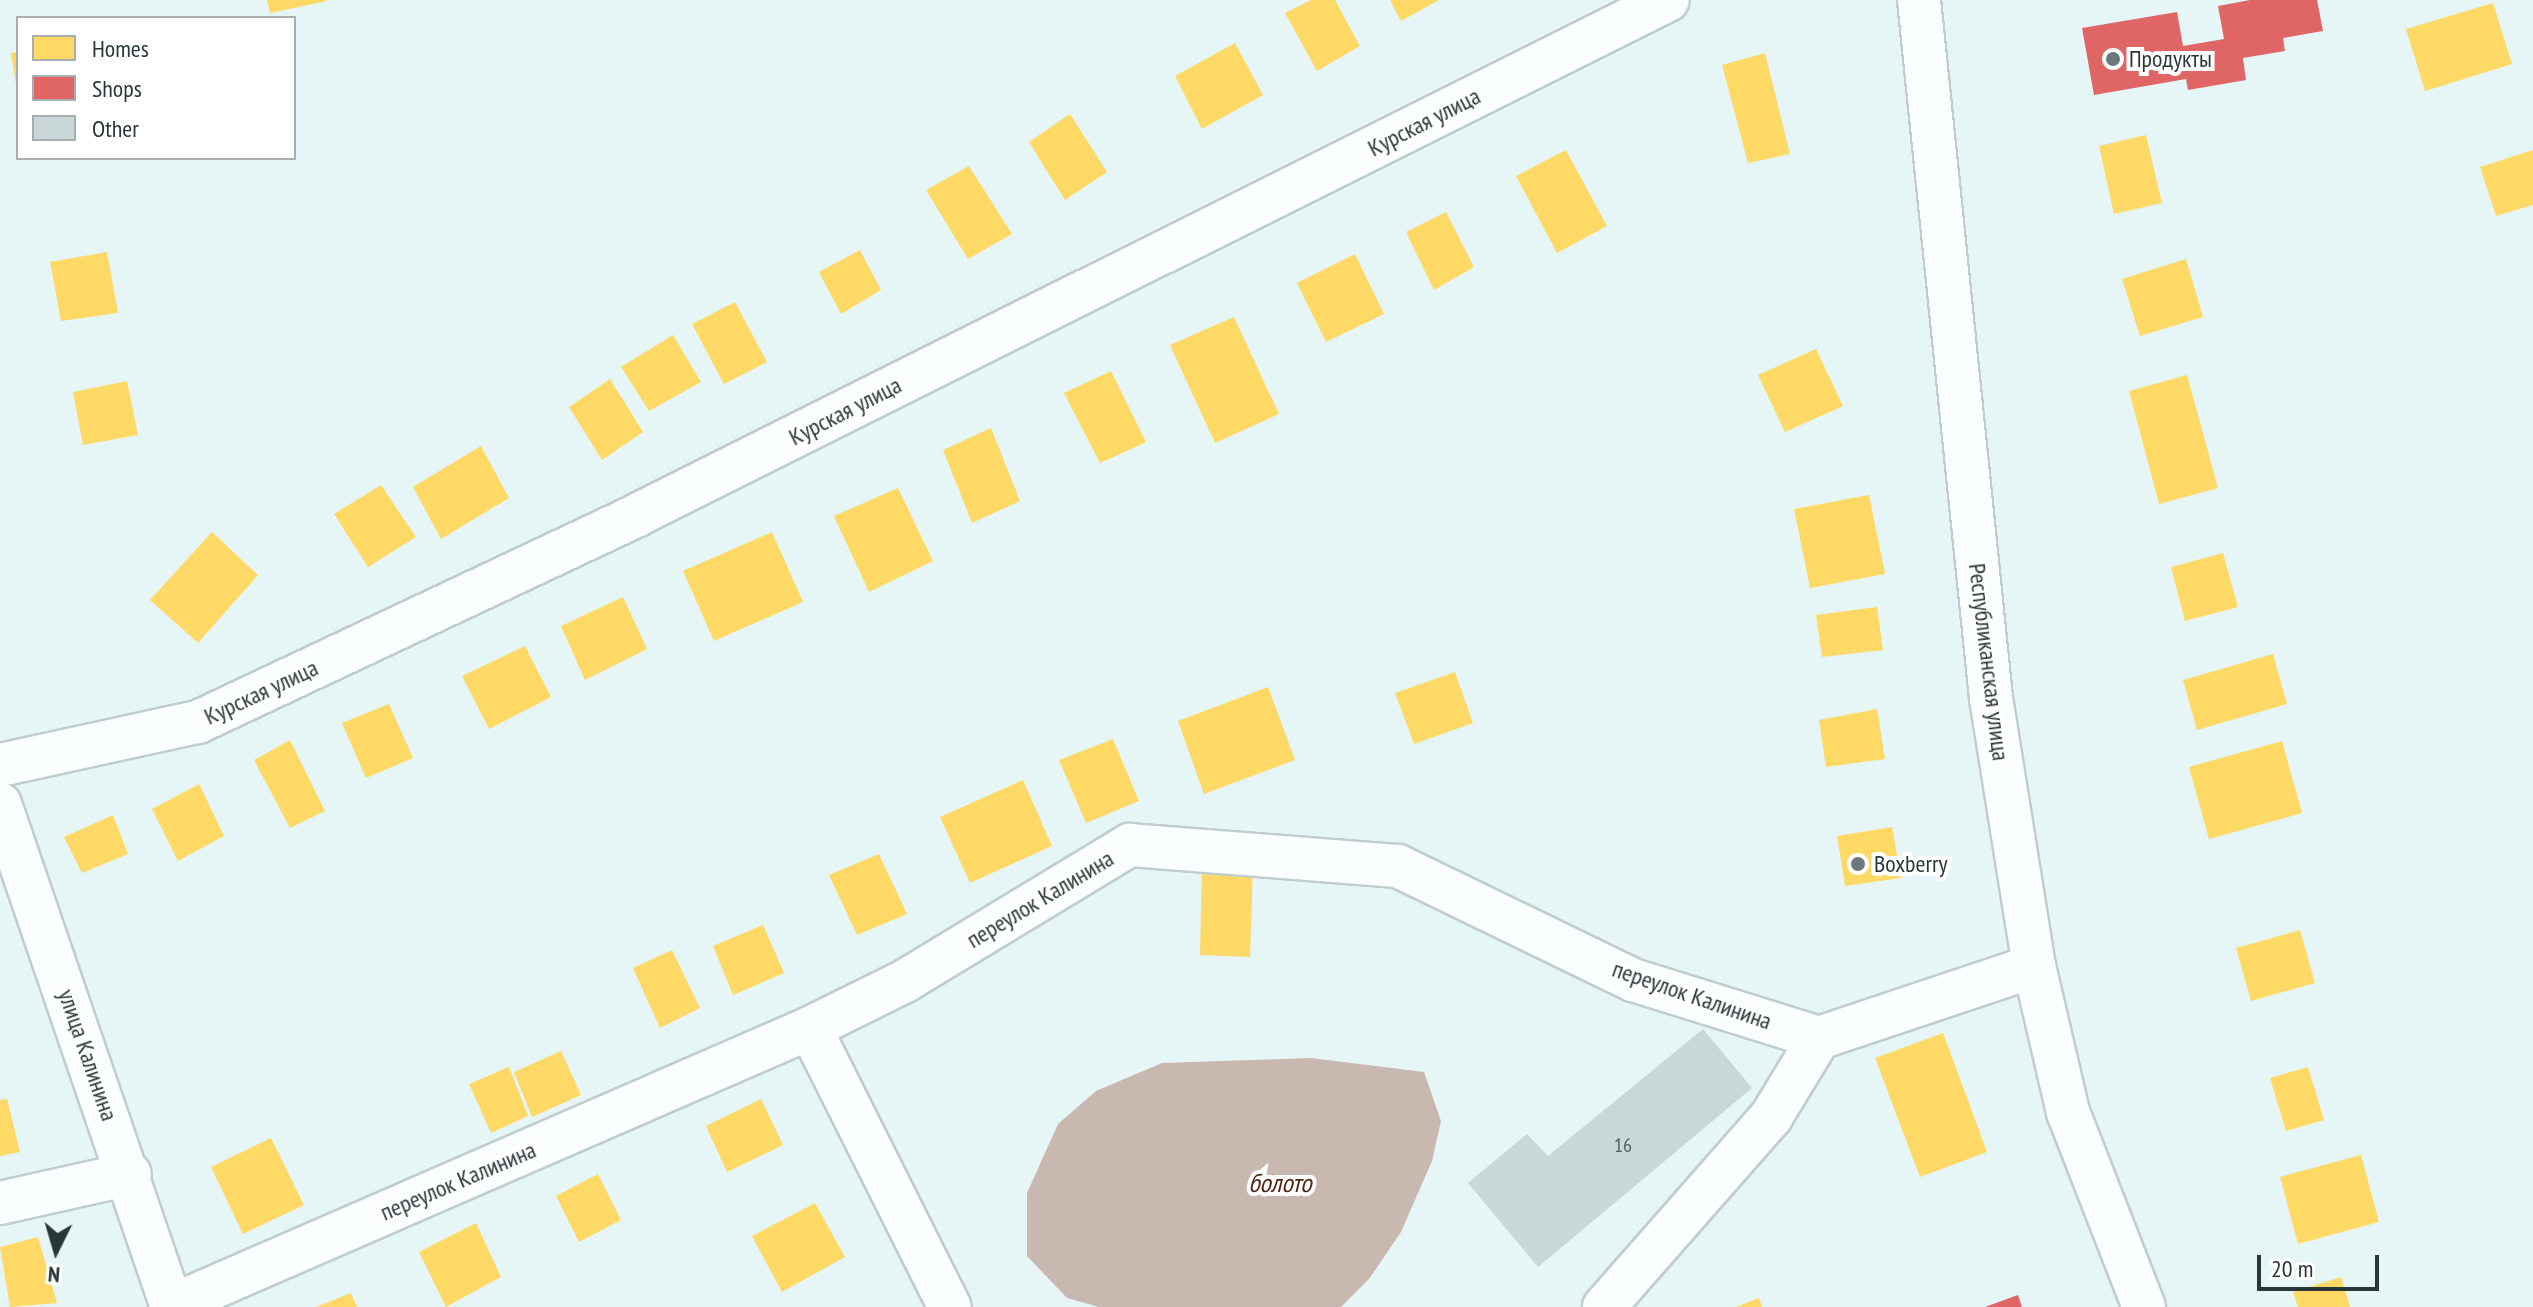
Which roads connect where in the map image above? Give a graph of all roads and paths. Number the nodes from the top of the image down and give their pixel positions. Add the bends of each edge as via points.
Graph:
1 (1668, 0) edge
2 (1919, 0) edge
3 (0, 765) edge
4 (0, 804) edge
5 (2034, 966) junction
6 (810, 1028) junction
7 (1819, 1038) junction
8 (130, 1174) junction
9 (0, 1203) edge
10 (172, 1306) edge
11 (950, 1307) edge
12 (1604, 1307) edge
13 (2144, 1307) edge

1 - 3 street, Курская улица via 637,515 198,722
2 - 5 street, Республиканская улица via 1991,698
4 - 8 street, улица Калинина
5 - 7 street
5 - 13 street, Республиканская улица via 2068,1112
6 - 7 street, переулок Калинина via 905,981 1130,845 1398,866 1633,980
6 - 10 street, переулок Калинина
6 - 11 street
7 - 12 street via 1771,1117
8 - 9 street
8 - 10 street, улица Калинина

